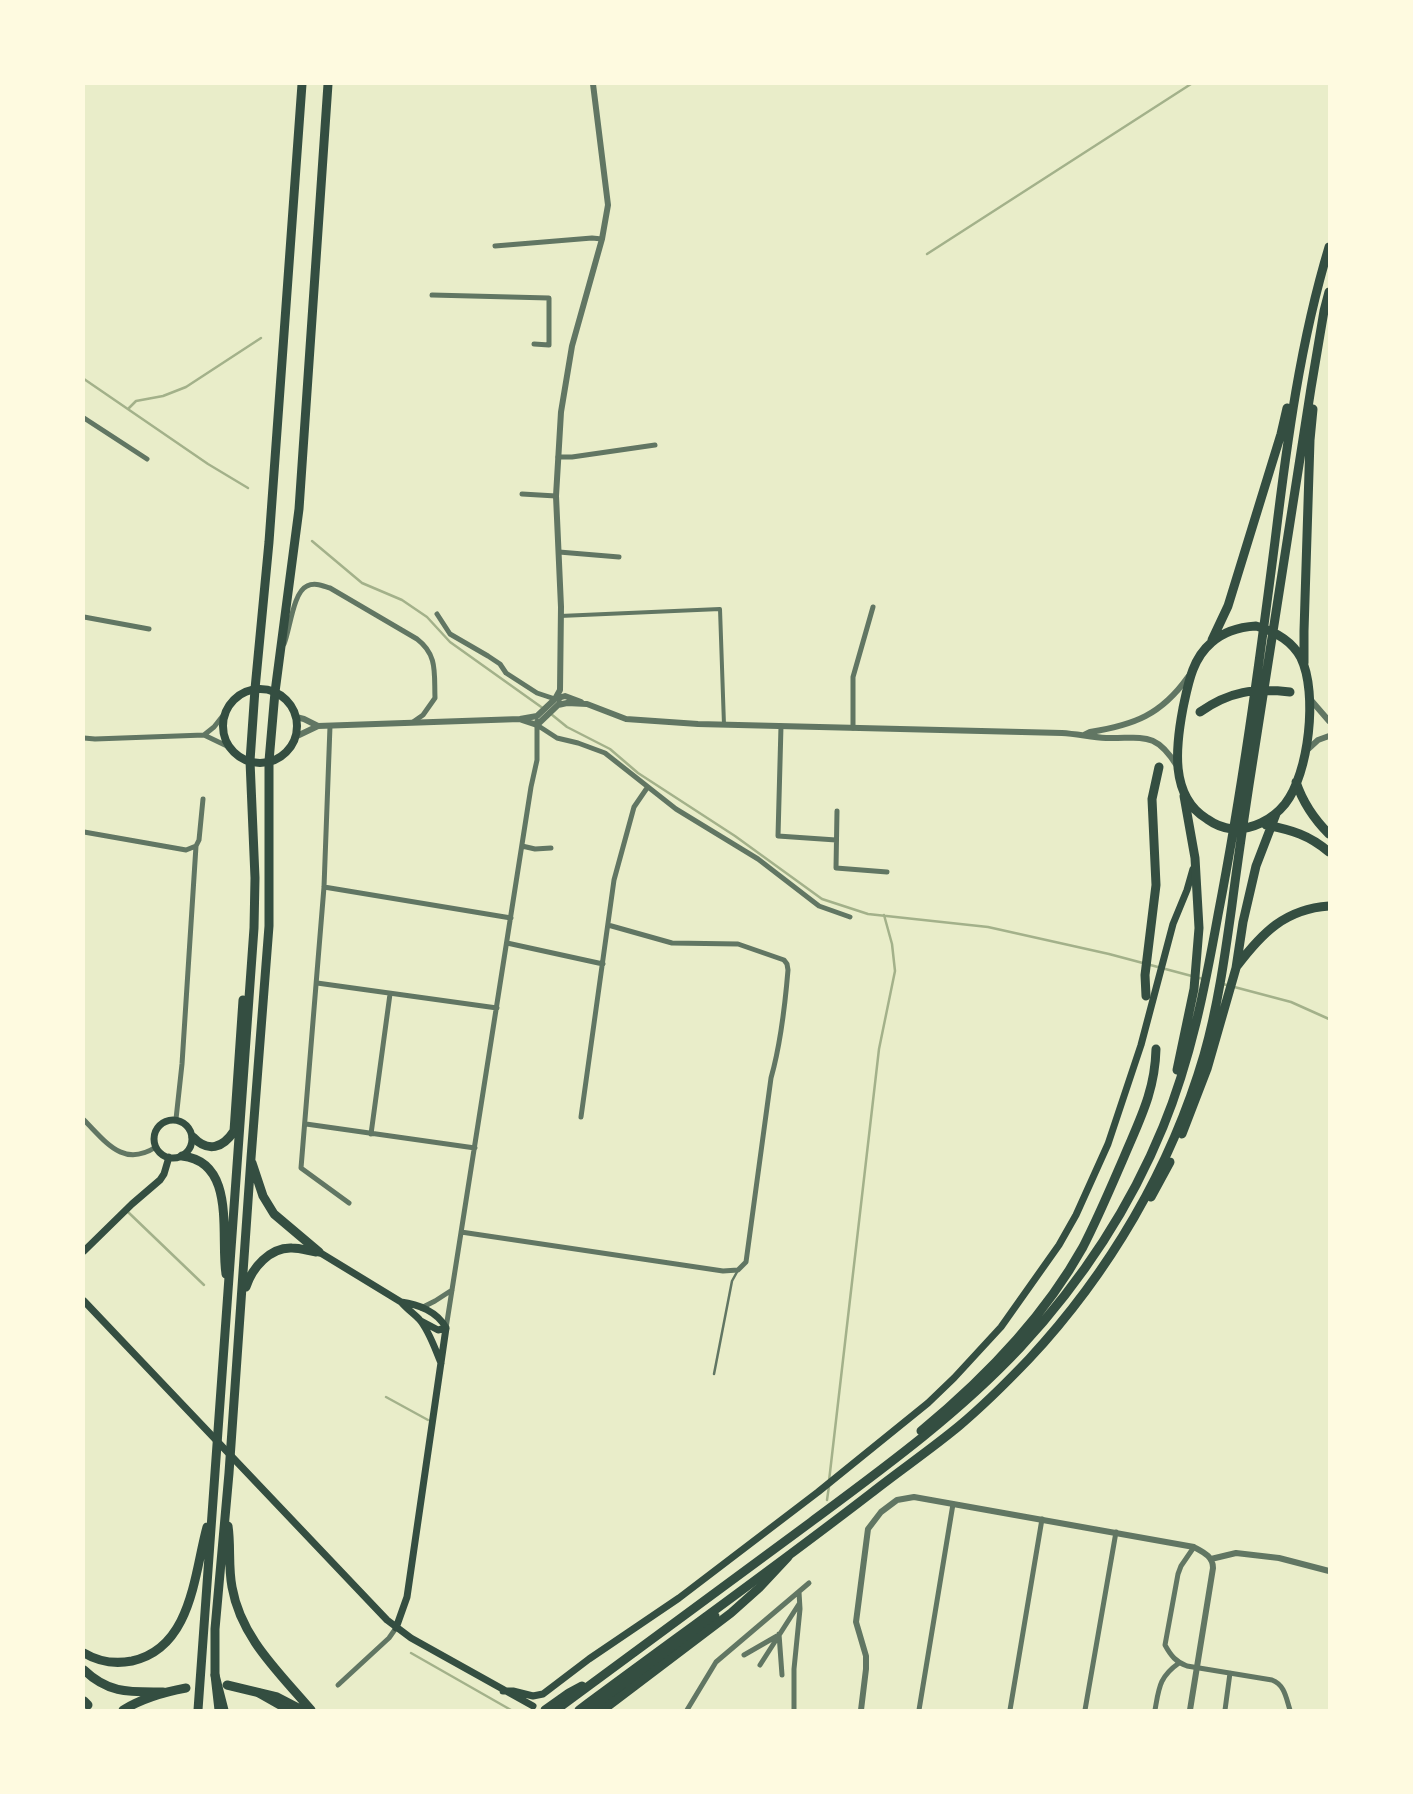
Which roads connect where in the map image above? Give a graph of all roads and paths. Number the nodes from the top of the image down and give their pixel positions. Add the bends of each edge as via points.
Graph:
1 (302, 84) edge
2 (328, 84) edge
3 (593, 84) edge
4 (602, 239) junction
5 (495, 246) dead end
6 (1329, 248) edge
7 (1329, 292) edge
8 (432, 295) dead end
9 (1324, 311) junction
10 (534, 344) dead end
11 (1297, 384) junction
12 (84, 418) edge
13 (654, 446) dead end
14 (558, 457) junction
15 (147, 459) dead end
16 (522, 494) dead end
17 (556, 496) junction
18 (559, 552) junction
19 (619, 557) dead end
20 (873, 607) dead end
21 (437, 614) dead end
22 (560, 616) junction
23 (84, 617) edge
24 (148, 629) dead end
25 (1211, 642) junction
26 (279, 656) junction
27 (1305, 668) junction
28 (560, 671) junction
29 (1192, 672) junction
30 (255, 689) junction
31 (274, 692) junction
32 (1290, 692) dead end
33 (565, 696) junction
34 (1310, 698) junction
35 (555, 699) junction
36 (587, 704) junction
37 (553, 707) junction
38 (225, 712) junction
39 (1200, 712) dead end
40 (540, 716) junction
41 (296, 717) junction
42 (520, 719) junction
43 (1329, 722) edge
44 (412, 724) junction
45 (537, 725) junction
46 (724, 725) junction
47 (318, 726) junction
48 (330, 726) junction
49 (781, 726) junction
50 (853, 728) junction
51 (204, 735) junction
52 (1084, 735) junction
53 (1329, 736) edge
54 (295, 737) junction
55 (84, 738) edge
56 (229, 747) junction
57 (1306, 752) junction
58 (269, 761) junction
59 (250, 762) junction
60 (1159, 767) dead end
61 (1178, 767) junction
62 (1296, 782) junction
63 (648, 788) junction
64 (1184, 794) junction
65 (203, 799) dead end
66 (837, 811) dead end
67 (1276, 813) junction
68 (1261, 824) junction
69 (1271, 826) junction
70 (84, 832) edge
71 (1329, 834) edge
72 (836, 840) junction
73 (196, 846) junction
74 (522, 846) junction
75 (551, 848) dead end
76 (1329, 852) edge
77 (1194, 858) junction
78 (1233, 863) junction
79 (887, 872) dead end
80 (324, 888) junction
81 (1329, 906) edge
82 (511, 918) junction
83 (850, 918) dead end
84 (608, 926) junction
85 (507, 943) junction
86 (253, 950) junction
87 (603, 964) junction
88 (1235, 971) junction
89 (317, 983) junction
90 (390, 994) junction
91 (1146, 996) dead end
92 (1222, 999) junction
93 (496, 1008) junction
94 (1156, 1049) dead end
95 (581, 1118) dead end
96 (176, 1119) junction
97 (84, 1120) edge
98 (306, 1124) junction
99 (1164, 1125) junction
100 (371, 1134) junction
101 (193, 1137) junction
102 (156, 1147) junction
103 (475, 1148) junction
104 (182, 1156) junction
105 (168, 1158) junction
106 (251, 1158) junction
107 (349, 1202) dead end
108 (461, 1232) junction
109 (84, 1251) edge
110 (318, 1252) junction
111 (739, 1269) junction
112 (228, 1290) junction
113 (452, 1290) junction
114 (242, 1299) junction
115 (84, 1300) edge
116 (401, 1302) junction
117 (421, 1308) junction
118 (419, 1320) junction
119 (446, 1328) junction
120 (441, 1363) junction
121 (714, 1374) dead end
122 (871, 1477) junction
123 (953, 1504) junction
124 (213, 1508) junction
125 (226, 1511) junction
126 (1042, 1519) junction
127 (1116, 1532) junction
128 (1194, 1547) junction
129 (788, 1557) junction
130 (1211, 1559) junction
131 (1329, 1571) edge
132 (809, 1583) dead end
133 (799, 1592) junction
134 (732, 1599) junction
135 (800, 1604) junction
136 (396, 1628) junction
137 (779, 1634) junction
138 (84, 1653) edge
139 (744, 1656) dead end
140 (1179, 1663) junction
141 (760, 1665) dead end
142 (1197, 1668) junction
143 (84, 1670) edge
144 (1230, 1673) junction
145 (200, 1674) junction
146 (215, 1675) junction
147 (782, 1675) dead end
148 (338, 1685) dead end
149 (227, 1686) dead end
150 (186, 1688) dead end
151 (503, 1691) junction
152 (163, 1692) junction
153 (259, 1694) junction
154 (570, 1696) junction
155 (533, 1706) dead end
156 (123, 1710) edge
157 (192, 1710) edge
158 (198, 1710) edge
159 (219, 1710) edge
160 (224, 1710) edge
161 (289, 1710) edge
162 (302, 1710) edge
163 (311, 1710) edge
164 (545, 1710) edge
165 (556, 1710) edge
166 (579, 1710) edge
167 (592, 1710) edge
168 (603, 1710) edge
169 (687, 1710) edge
170 (794, 1710) edge
171 (861, 1710) edge
172 (919, 1710) edge
173 (1010, 1710) edge
174 (1086, 1710) edge
175 (1155, 1710) edge
176 (1190, 1710) edge
177 (1224, 1710) edge
178 (1290, 1710) edge

1 - 30 highway via 269,542
2 - 26 highway via 299,509
3 - 4 street via 608,205
4 - 5 street
4 - 14 street via 566,371
6 - 11 highway via 1316,291
7 - 9 highway
8 - 10 street via 549,298 549,345
9 - 27 highway via 1328,321 1310,440
9 - 78 highway
11 - 25 highway via 1290,391 1281,434 1228,606
11 - 78 highway
12 - 15 street
13 - 14 street
14 - 17 street
16 - 17 street
17 - 18 street
18 - 19 street
18 - 22 street
20 - 50 street via 853,677
21 - 35 street via 450,634 500,664 506,672 537,693
22 - 28 street
22 - 46 street via 720,610
23 - 24 street
25 - 27 highway via 1240,628 1256,626 1269,629 1294,648
25 - 29 highway
26 - 31 highway
26 - 44 street via 298,595 308,585 330,588 426,646 434,666 435,698
27 - 34 highway
28 - 33 street
28 - 35 street via 560,690
29 - 52 street via 1171,698 1146,717
29 - 61 highway via 1180,724
30 - 31 main road
30 - 38 main road via 237,697
30 - 59 highway
31 - 41 main road via 286,700
31 - 58 highway
32 - 39 highway via 1242,692 1219,700
33 - 35 street
33 - 36 street
33 - 37 street
34 - 43 street
34 - 57 highway
35 - 37 street
36 - 37 street via 567,703
36 - 46 street via 626,719
37 - 40 street
38 - 51 street
38 - 56 main road via 223,730
40 - 42 street
40 - 45 street
41 - 47 street
41 - 54 main road
42 - 44 street
42 - 45 street
44 - 48 street
45 - 63 street via 557,738 605,753
45 - 74 street via 537,760
46 - 49 street
47 - 48 street
47 - 54 street
48 - 80 street
49 - 50 street
49 - 72 street via 778,836
50 - 52 street
51 - 55 street
51 - 56 street
52 - 61 street via 1146,738 1163,748
53 - 57 street via 1318,740
54 - 58 main road via 286,751
56 - 59 main road
57 - 62 highway
58 - 59 main road
58 - 106 highway via 269,926
59 - 86 highway
60 - 91 highway via 1152,799 1156,885 1145,975
61 - 64 highway
62 - 67 highway via 1290,796
62 - 71 highway via 1309,812
63 - 83 street via 758,859 819,906
63 - 84 street via 634,807 620,854
64 - 68 highway via 1197,812 1220,826 1239,829
64 - 77 highway
65 - 73 street
66 - 72 street
67 - 68 highway
67 - 69 highway
68 - 69 highway
69 - 76 highway via 1304,835
69 - 88 highway via 1250,888
70 - 73 street via 186,850
72 - 79 street via 836,868
73 - 96 street
74 - 75 street
74 - 82 street
77 - 99 highway via 1199,928 1197,966 1186,1033
77 - 151 main road via 1192,876 1168,938 1126,1096 1108,1144 1059,1245 1001,1326 928,1403 695,1586 544,1694 533,1696
78 - 92 highway
78 - 99 highway via 1188,1052
80 - 82 street
80 - 89 street
81 - 88 highway via 1310,908 1277,923 1256,942
82 - 85 street
84 - 87 street
84 - 111 street via 672,943 738,944 780,958 787,964 785,1002 776,1066 771,1078 746,1262
85 - 87 street
85 - 93 street
86 - 101 highway via 246,961 234,1131 225,1143 213,1147 203,1145
86 - 112 highway
87 - 95 street
88 - 92 highway
89 - 90 street
89 - 98 street
90 - 93 street
90 - 100 street
92 - 129 highway via 1207,1069 1187,1122 1157,1188 1100,1273 1026,1362 983,1405
93 - 103 street
94 - 122 highway via 1153,1082 1143,1112 1095,1224 1054,1292 988,1371
96 - 101 main road via 188,1125
96 - 102 main road via 165,1121 156,1130
97 - 102 street via 112,1148 124,1154 139,1156
98 - 100 street
98 - 107 street via 301,1168
99 - 122 highway via 1112,1226 1078,1278 1052,1310 1022,1346 973,1394
100 - 103 street
101 - 104 main road via 190,1148
102 - 105 main road
103 - 108 street
104 - 105 main road
104 - 112 highway via 201,1161 220,1187
105 - 109 main road via 160,1180
106 - 110 highway via 263,1196 274,1214
106 - 114 highway
108 - 111 street via 723,1271
108 - 113 street
110 - 114 highway via 291,1248 275,1252 257,1265
110 - 116 main road
111 - 121 lane via 732,1281
112 - 124 highway
113 - 117 street
113 - 119 street
114 - 125 highway
115 - 136 main road
116 - 117 main road
116 - 118 main road
117 - 119 main road via 439,1317
118 - 119 main road via 438,1330
118 - 120 main road
119 - 120 main road
120 - 136 main road via 407,1597
122 - 154 highway via 602,1676
123 - 126 street
123 - 171 street via 914,1497 897,1500 881,1512 868,1529 856,1622 866,1656
123 - 172 street
124 - 138 highway via 190,1601 172,1635 152,1654 131,1661 107,1662
124 - 145 highway
125 - 146 highway via 215,1629
125 - 163 highway via 230,1537 228,1563 243,1622 265,1658
126 - 127 street
126 - 173 street
127 - 128 street
127 - 174 street
128 - 130 street
128 - 140 street via 1178,1574 1166,1636 1165,1645
129 - 134 highway
129 - 168 highway via 731,1613
130 - 131 street via 1236,1553 1285,1559
130 - 142 street via 1213,1568
132 - 133 street
133 - 135 street
133 - 169 street via 716,1662
134 - 166 highway
134 - 167 highway via 700,1629
135 - 137 street
135 - 170 street
136 - 148 street
136 - 151 main road
137 - 139 street
137 - 141 street
137 - 147 street
140 - 142 street
140 - 175 street via 1160,1683
142 - 144 street
142 - 176 street
143 - 152 highway via 113,1690
144 - 177 street
144 - 178 street via 1279,1683
145 - 157 highway
145 - 158 highway
146 - 159 highway
146 - 160 highway
149 - 153 highway
150 - 152 highway
151 - 155 main road
152 - 156 highway
153 - 161 highway
153 - 162 highway via 278,1697
154 - 164 highway
154 - 165 highway

